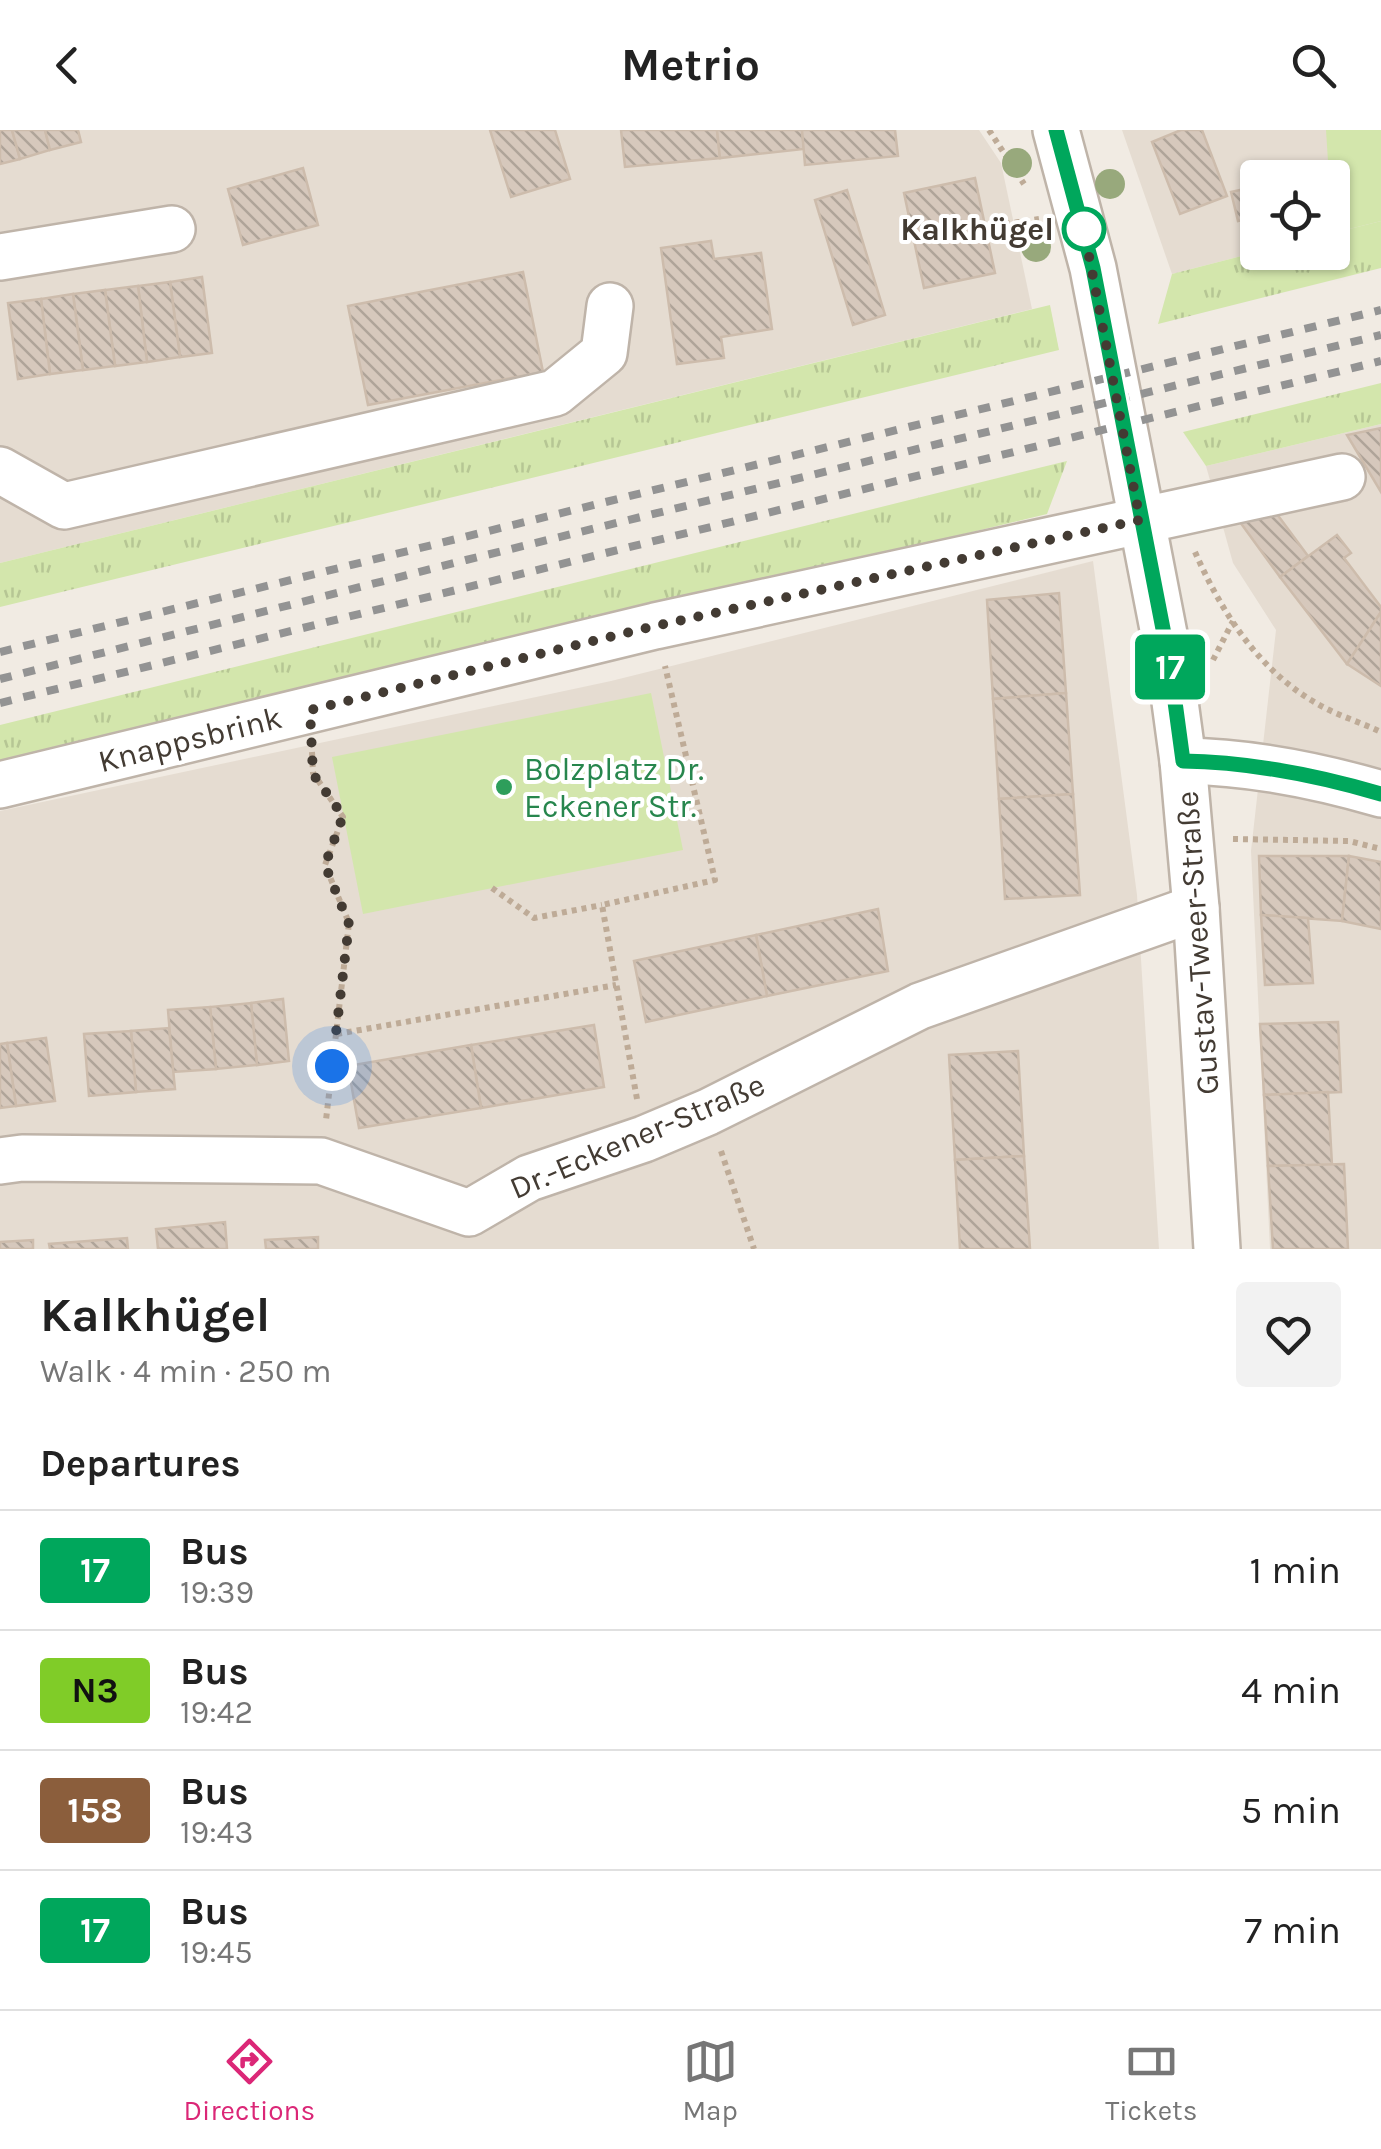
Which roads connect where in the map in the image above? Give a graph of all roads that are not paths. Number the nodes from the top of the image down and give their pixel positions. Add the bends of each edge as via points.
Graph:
1 (1056, 130) edge
2 (172, 228) dead end
3 (0, 258) edge
4 (610, 306) dead end
5 (0, 470) edge
6 (1342, 477) dead end
7 (1140, 520) junction
8 (1183, 761) junction
9 (0, 786) edge
10 (1381, 794) edge
11 (1196, 908) junction
12 (0, 1161) edge
13 (473, 1231) edge
14 (1217, 1249) edge

1 - 7 street, Gustav-Tweer-Straße via 1093,268
2 - 3 street
4 - 5 street via 604,353 555,393 64,506
6 - 7 street, Knappsbrink
7 - 8 street, Gustav-Tweer-Straße
7 - 9 street, Knappsbrink via 655,626
8 - 10 street via 1258,766
8 - 11 street, Gustav-Tweer-Straße
11 - 13 street, Dr.-Eckener-Straße via 920,1006 708,1112 529,1178
11 - 14 street, Gustav-Tweer-Straße
12 - 13 street, Dr.-Eckener-Straße via 321,1161

